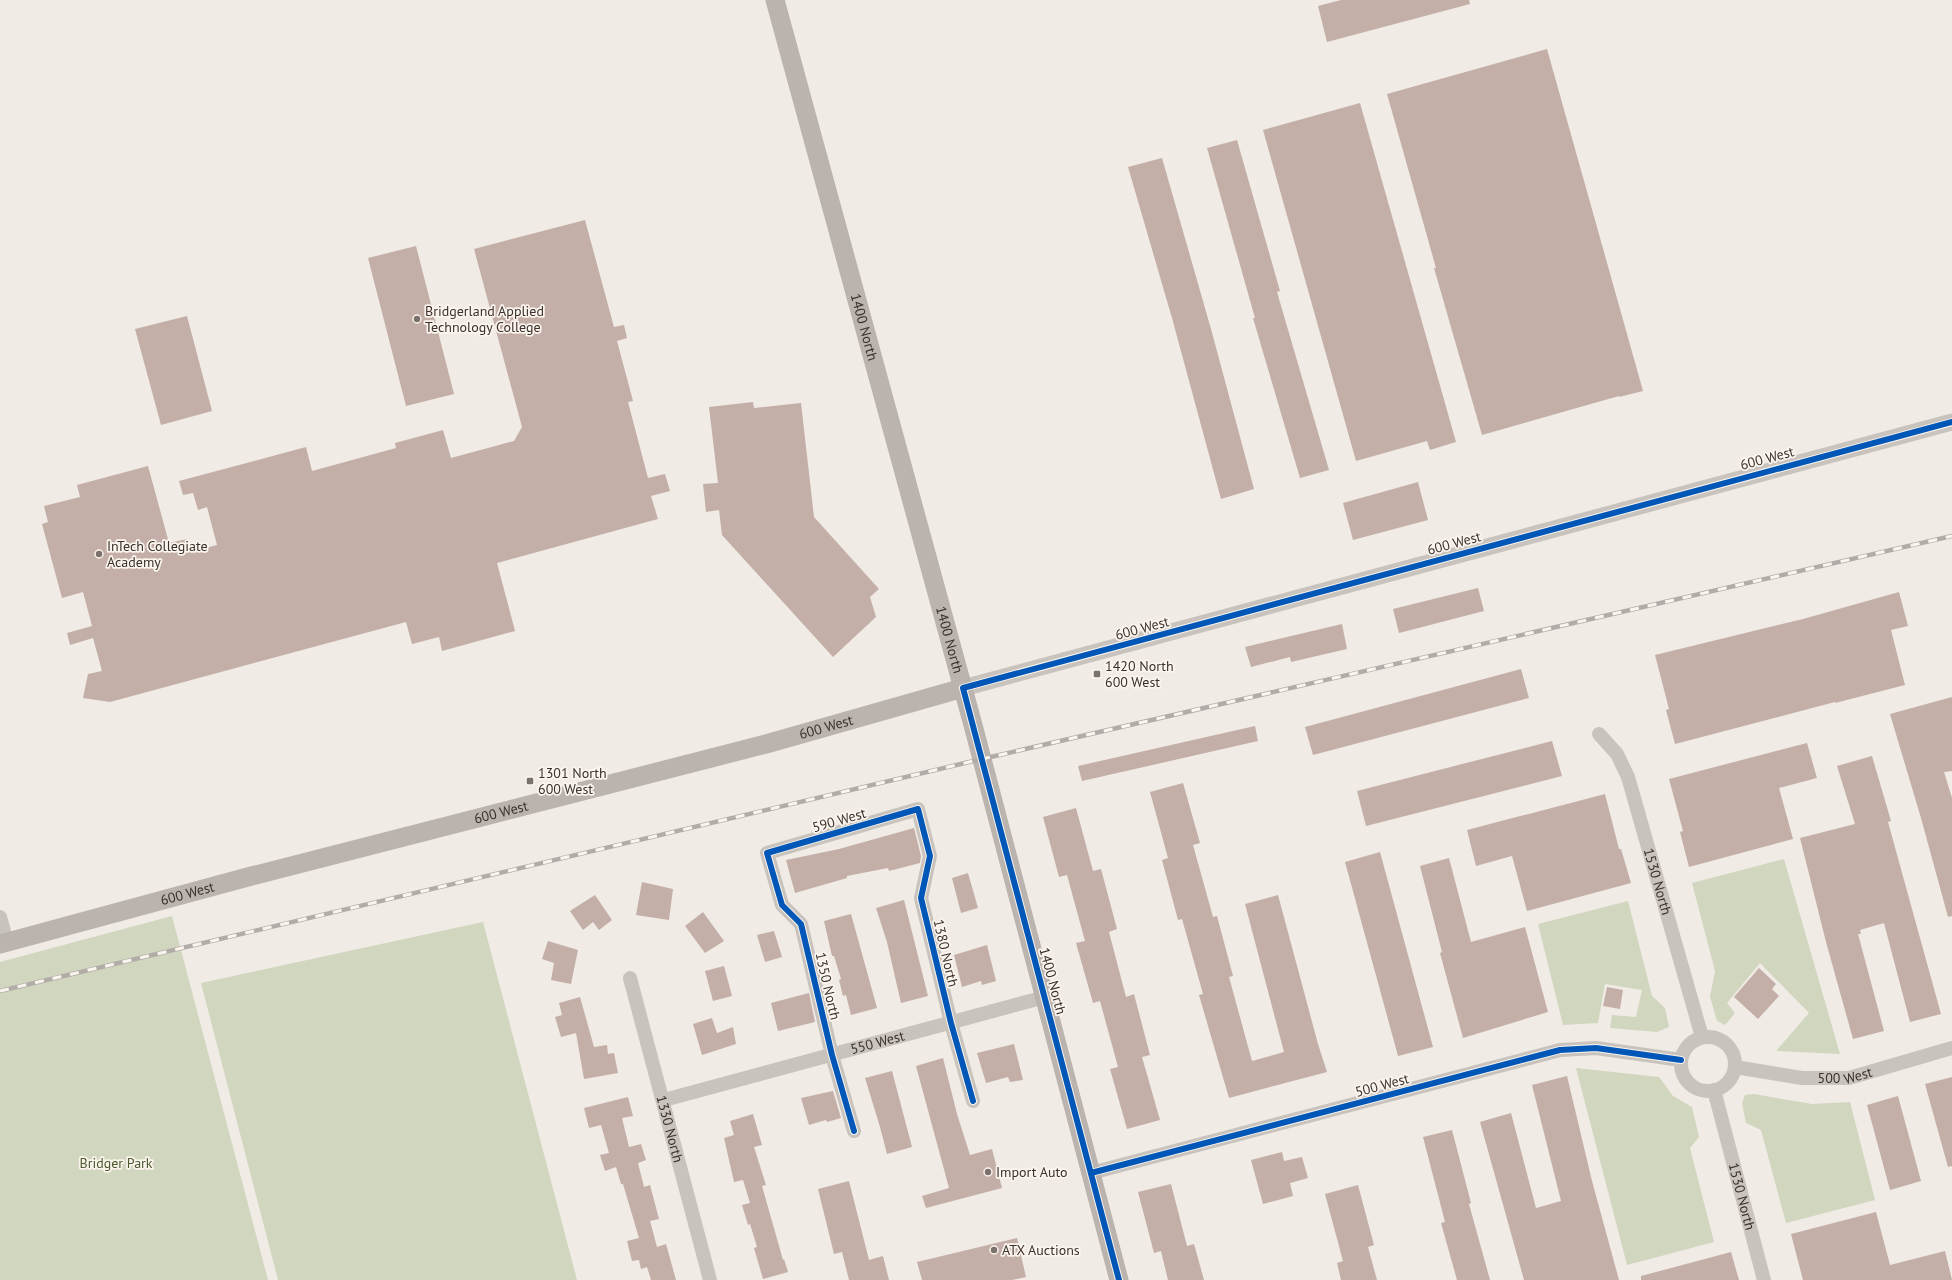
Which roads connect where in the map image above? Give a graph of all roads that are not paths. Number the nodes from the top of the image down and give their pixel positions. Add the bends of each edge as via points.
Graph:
1 (775, 0) edge
2 (1952, 422) edge
3 (963, 688) junction
4 (1599, 734) dead end
5 (918, 809) joint
6 (767, 853) joint
7 (0, 917) edge
8 (4, 943) edge
9 (630, 978) dead end
10 (1045, 997) junction
11 (951, 1023) junction
12 (1702, 1037) junction
13 (1952, 1048) edge
14 (832, 1055) junction
15 (1681, 1060) junction
16 (1735, 1067) junction
17 (1714, 1090) junction
18 (664, 1100) junction
19 (973, 1101) dead end
20 (854, 1131) dead end
21 (1091, 1173) junction
22 (710, 1280) edge
23 (1119, 1280) edge
24 (1764, 1280) edge

1 - 3 main road, 1400 North
2 - 3 street, 600 West
3 - 8 main road, 600 West via 766,744 244,878
3 - 10 main road, 1400 North
4 - 12 street, 1530 North via 1618,754 1628,777
5 - 6 street, 590 West
5 - 11 street, 1380 North via 930,856 921,898
6 - 14 street, 1350 North via 782,905 801,924
7 - 8 street
9 - 18 street, 1330 North
10 - 11 street, 550 West
10 - 21 main road, 1400 North
11 - 14 street, 550 West
11 - 19 street, 1380 North
12 - 15 street via 1688,1045
12 - 16 street via 1719,1039 1726,1044 1735,1058
13 - 16 street, 500 West via 1849,1078 1802,1078
14 - 18 street, 550 West
14 - 20 street, 1350 North
15 - 17 street via 1684,1077 1690,1084 1697,1088
15 - 21 street, 500 West via 1596,1048 1560,1050
16 - 17 street via 1728,1082
17 - 24 street, 1530 North
18 - 22 street, 1330 North
21 - 23 main road, 1400 North

